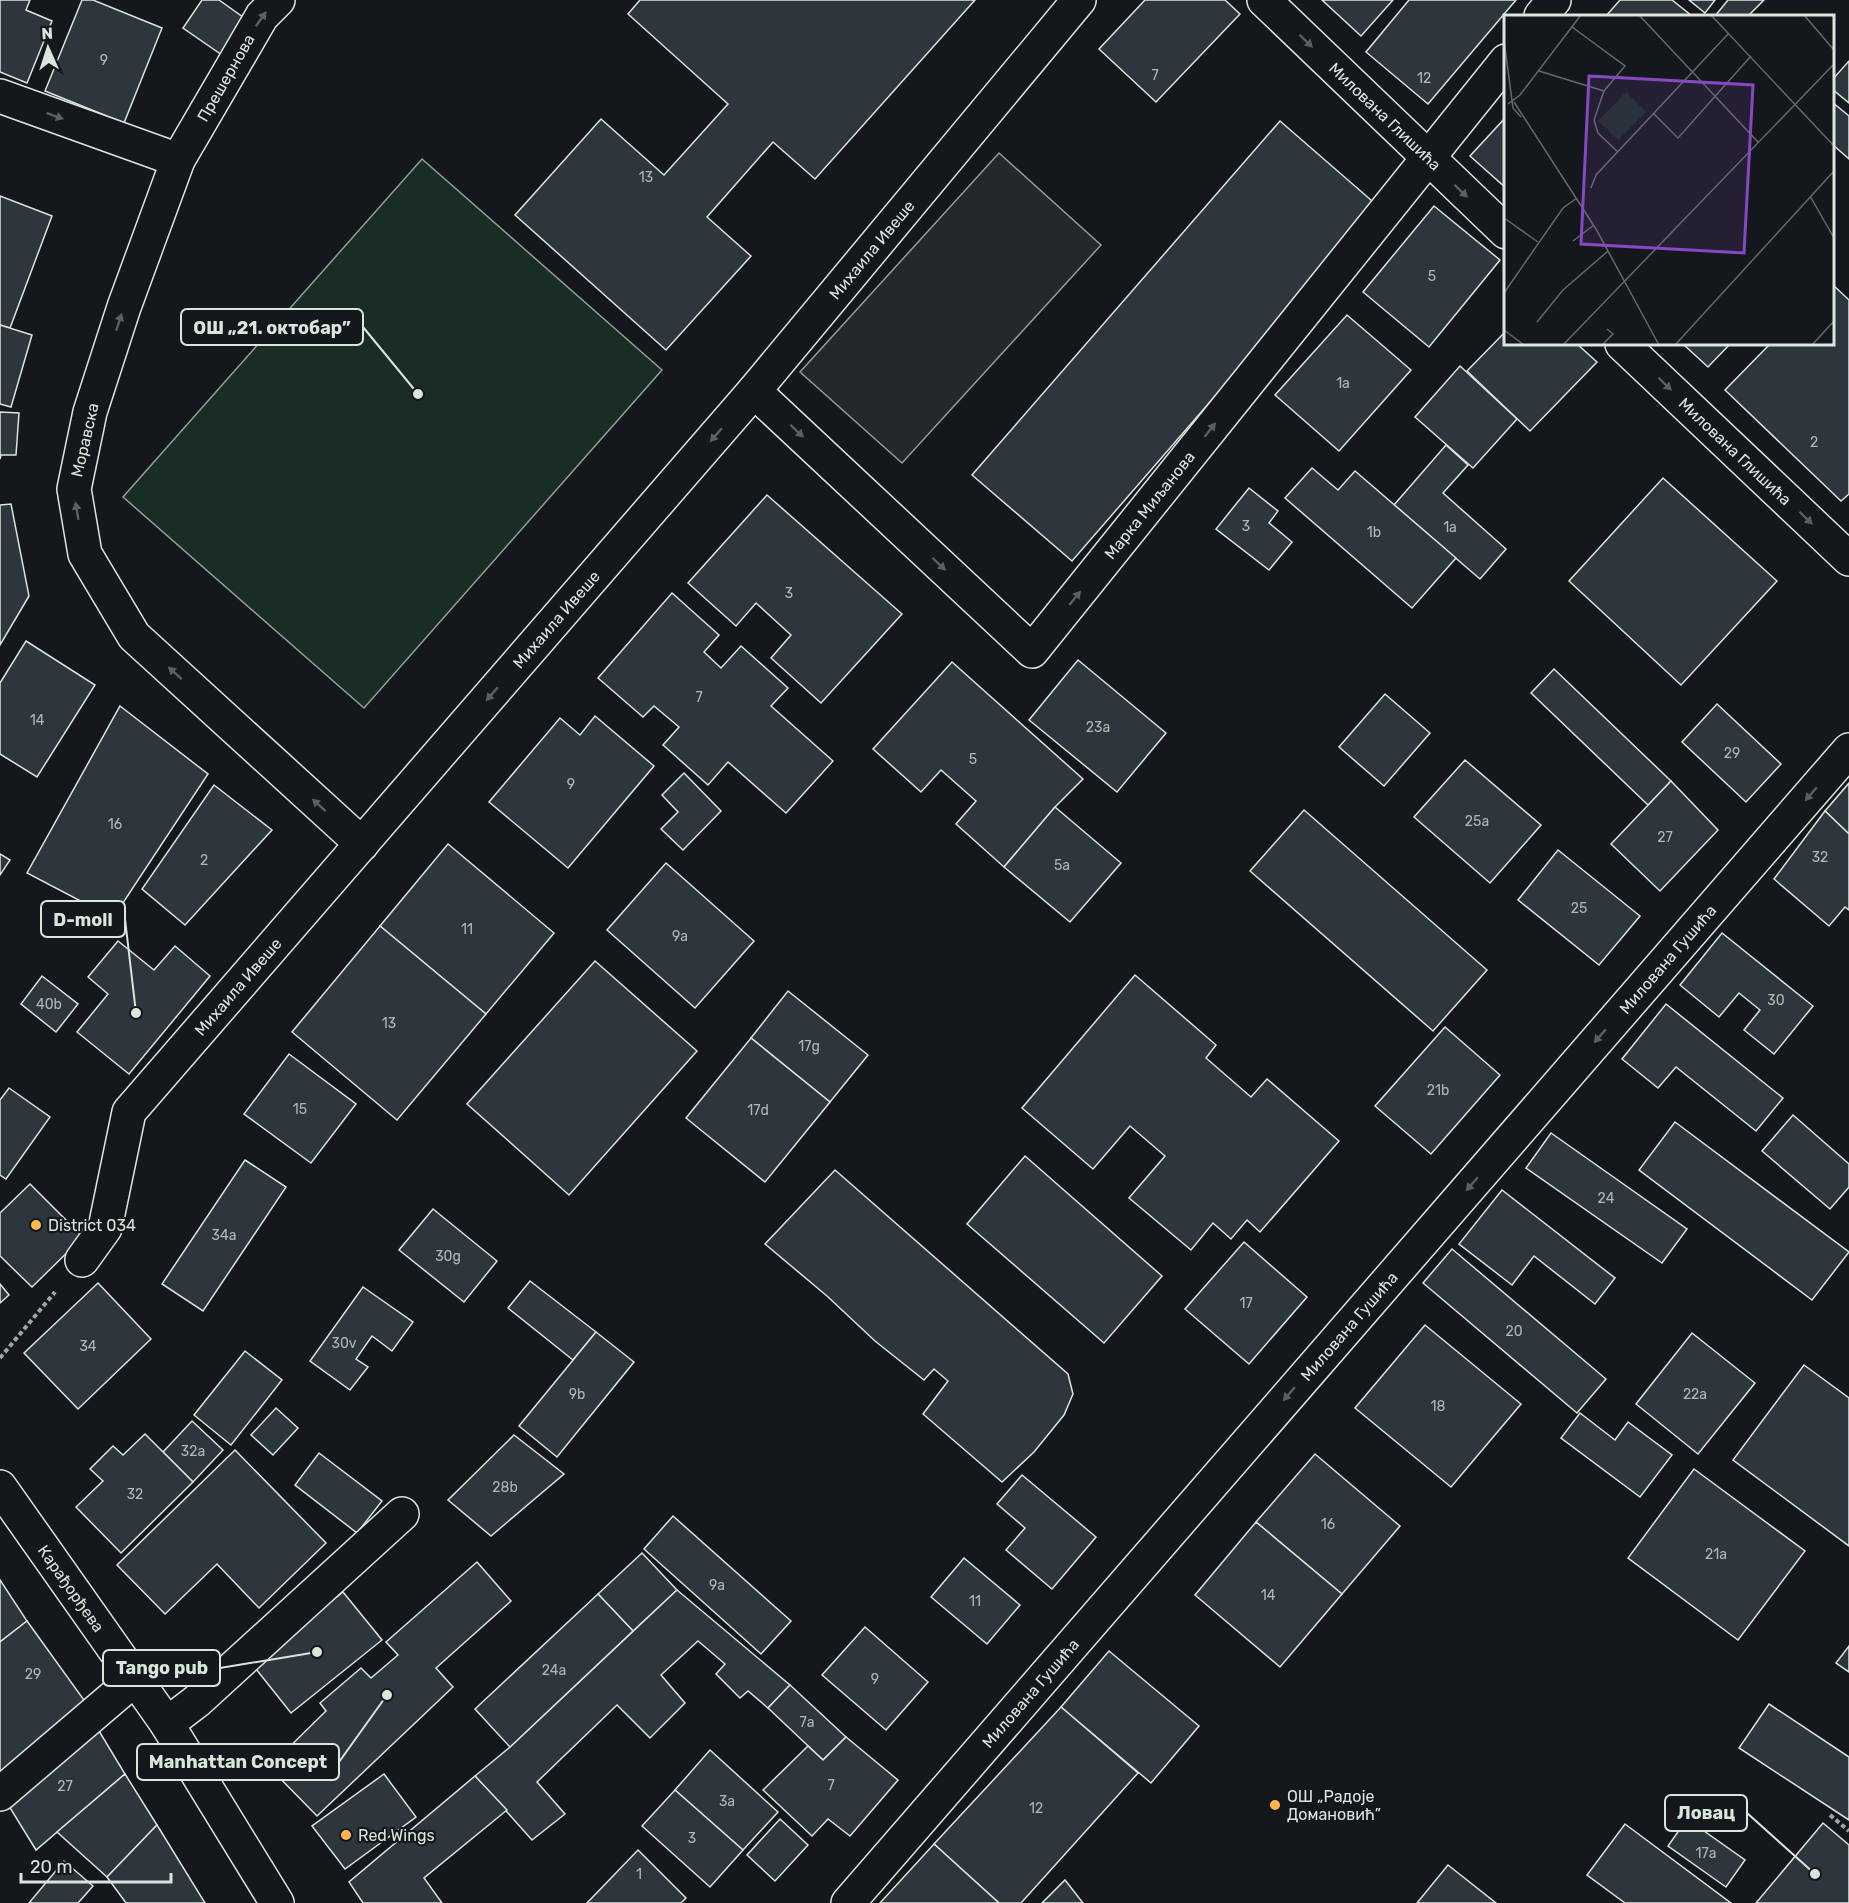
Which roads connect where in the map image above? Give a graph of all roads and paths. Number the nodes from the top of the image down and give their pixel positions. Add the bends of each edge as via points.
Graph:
1 (278, 0) edge
2 (1079, 0) edge
3 (1264, 0) edge
4 (1554, 0) edge
5 (1542, 15) edge
6 (1504, 64) edge
7 (0, 96) edge
8 (1428, 159) junction
9 (178, 160) junction
10 (1504, 230) edge
11 (1623, 345) edge
12 (754, 392) junction
13 (1849, 559) edge
14 (1849, 750) edge
15 (362, 844) junction
16 (82, 1260) joint
17 (0, 1358) edge
18 (0, 1487) edge
19 (402, 1514) dead end
20 (136, 1678) junction
21 (167, 1724) junction
22 (0, 1794) edge
23 (1830, 1815) dead end
24 (1849, 1831) edge
25 (277, 1903) edge
26 (848, 1903) edge

9 -> 1 street, Прешернова via 262,16
2 - 12 street, Михаила Ивеше
3 -> 8 street, Милована Глишића
4 - 5 street
6 - 8 street, Марка Миљанова
7 -> 9 street
8 -> 10 street, Милована Глишића
12 -> 8 street, Марка Миљанова via 1032,651
15 -> 9 street, Моравска via 134,636 85,554 74,489 90,412
11 -> 13 street, Милована Глишића
12 -> 15 street, Михаила Ивеше
14 -> 26 street, Милована Гушића
15 - 16 street, Михаила Ивеше via 129,1112 105,1228
16 - 17 path
18 - 20 street, Карађорђева
19 - 21 street
20 - 21 street, Карађорђева
20 - 22 street
21 - 25 street, Карађорђева
23 - 24 path

